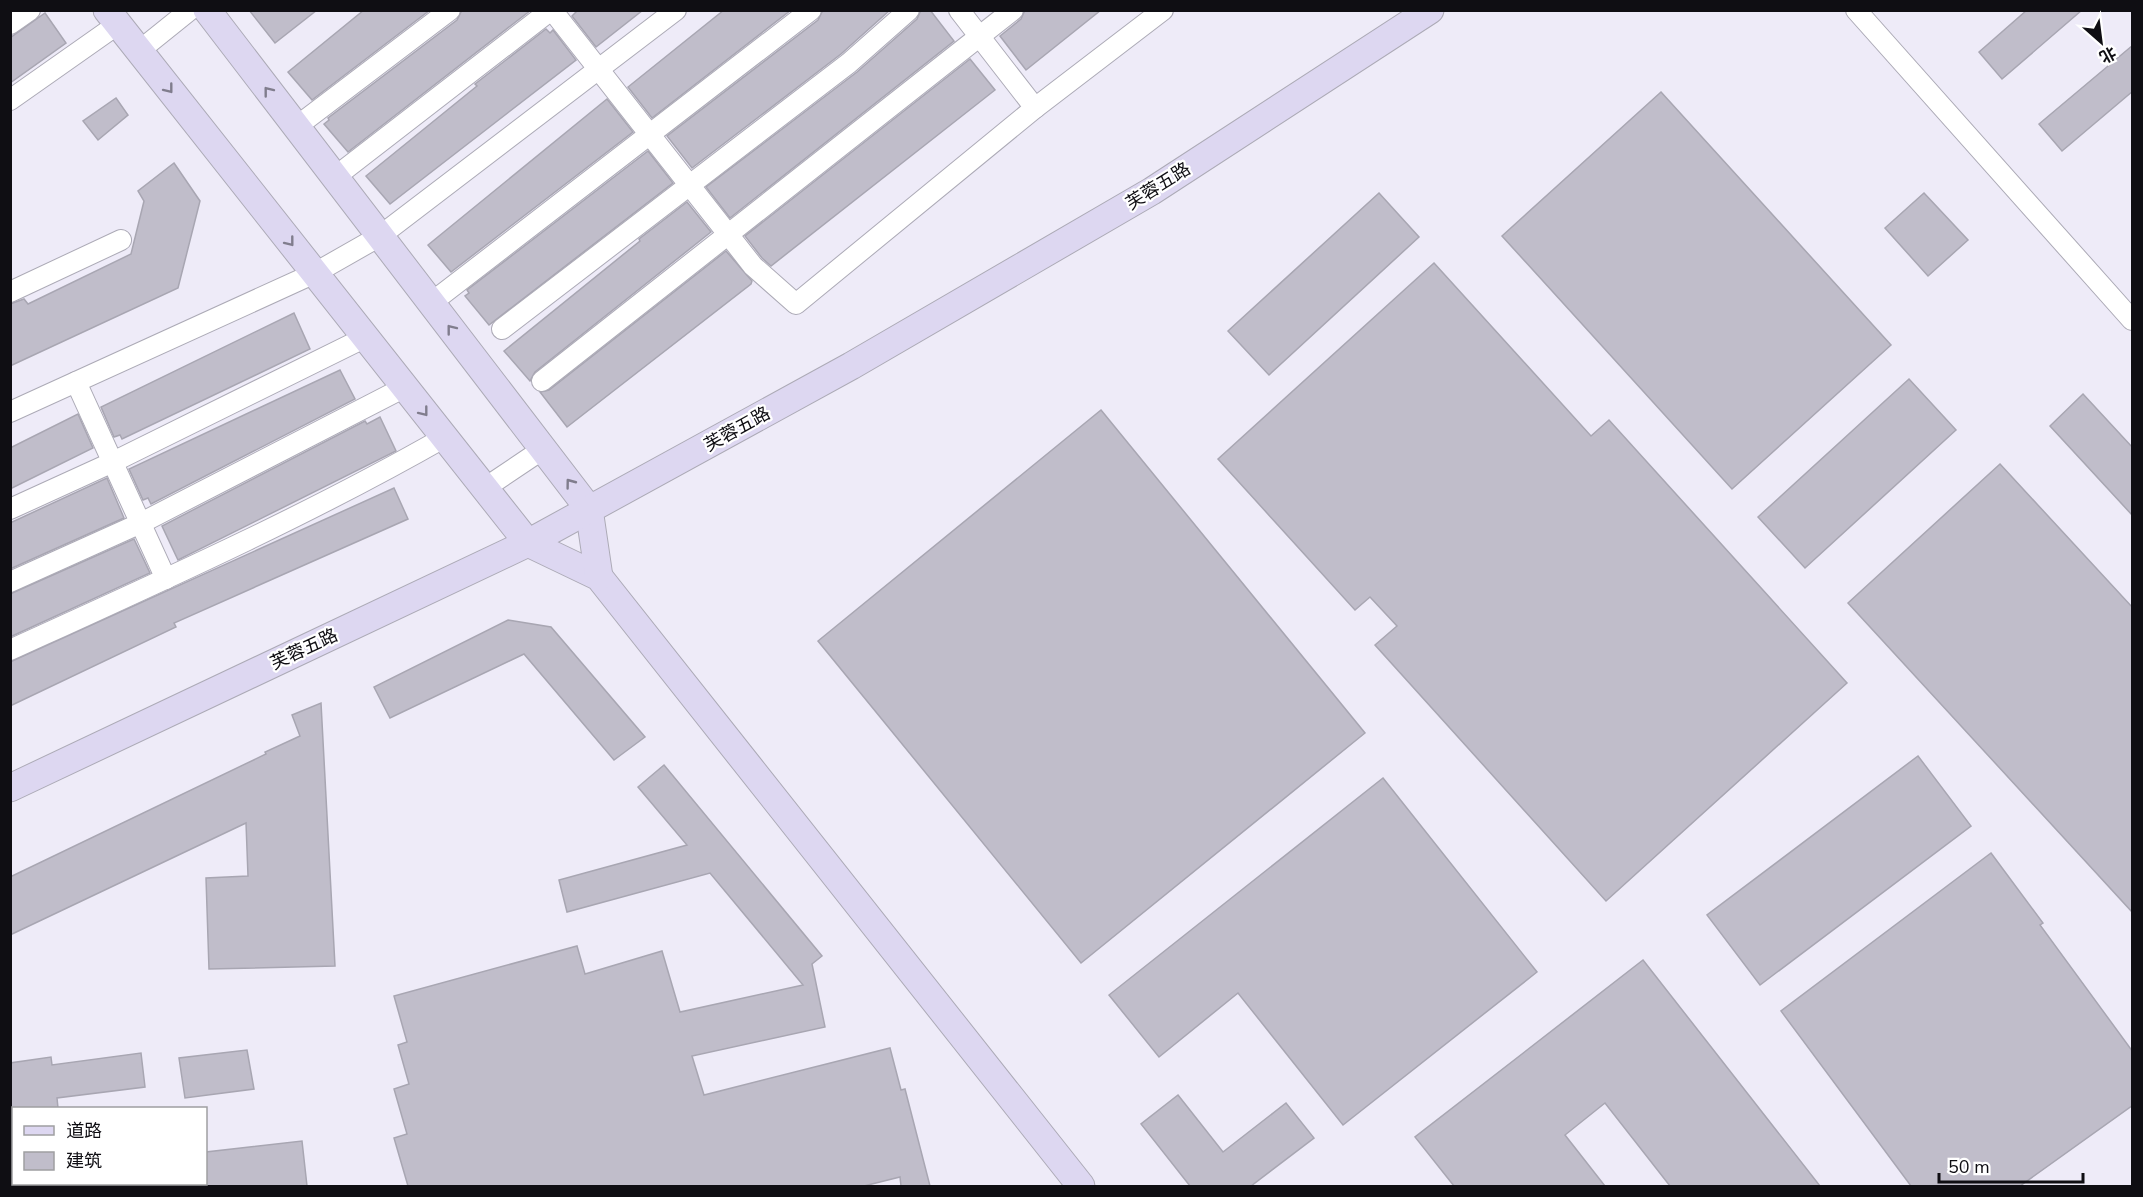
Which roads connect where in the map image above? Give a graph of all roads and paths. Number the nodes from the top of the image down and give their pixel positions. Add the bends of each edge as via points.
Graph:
1 (30, 10) edge
2 (190, 10) edge
3 (207, 10) edge
4 (450, 10) edge
5 (552, 10) edge
6 (676, 10) edge
7 (811, 10) edge
8 (909, 10) edge
9 (959, 10) edge
10 (1013, 10) edge
11 (1163, 10) edge
12 (1430, 10) edge
13 (1856, 10) edge
14 (112, 17) edge
15 (10, 24) edge
16 (980, 37) junction
17 (139, 51) junction
18 (599, 69) junction
19 (10, 100) edge
20 (1035, 108) junction
21 (296, 127) junction
22 (651, 135) junction
23 (335, 177) junction
24 (690, 186) junction
25 (728, 234) junction
26 (380, 236) junction
27 (121, 240) dead end
28 (315, 273) junction
29 (10, 292) edge
30 (431, 303) junction
31 (2133, 320) edge
32 (502, 329) dead end
33 (366, 337) junction
34 (542, 381) dead end
35 (76, 382) junction
36 (405, 387) junction
37 (10, 412) edge
38 (445, 437) junction
39 (543, 449) junction
40 (113, 462) junction
41 (485, 488) junction
42 (10, 509) edge
43 (589, 509) junction
44 (141, 523) junction
45 (528, 543) junction
46 (599, 577) junction
47 (166, 579) junction
48 (10, 582) edge
49 (10, 650) edge
50 (10, 788) edge
51 (1081, 1186) edge

1 - 15 street
2 - 17 street
21 -> 3 street
4 - 21 street
5 - 18 street
5 - 23 street
6 - 18 street
7 - 22 street
8 - 24 street via 849,63
9 - 16 street
10 - 16 street
11 - 20 street
12 - 43 street, 芙蓉五路 via 1152,191 851,366
13 - 31 street
14 - 17 street
14 - 19 street
16 - 20 street
16 - 25 street
17 -> 28 street
18 - 22 street
18 - 26 street
20 - 25 street via 796,304 753,266
21 - 23 street
22 - 24 street
22 - 30 street
23 - 26 street
24 - 25 street
24 - 32 street
25 - 34 street
26 - 28 street
26 - 30 street
27 - 29 street
28 - 33 street
28 - 35 street
39 -> 30 street
33 - 36 street
33 - 40 street
35 - 37 street
35 - 40 street
36 -> 38 street
36 - 44 street
38 - 41 street
38 - 47 street via 384,472
39 - 41 street
43 -> 39 street
40 - 42 street
40 - 44 street
41 - 45 street
43 - 45 street, 芙蓉五路
43 - 46 street
44 - 47 street
44 - 48 street
45 - 46 street
45 - 50 street, 芙蓉五路
46 - 51 street
47 - 49 street

